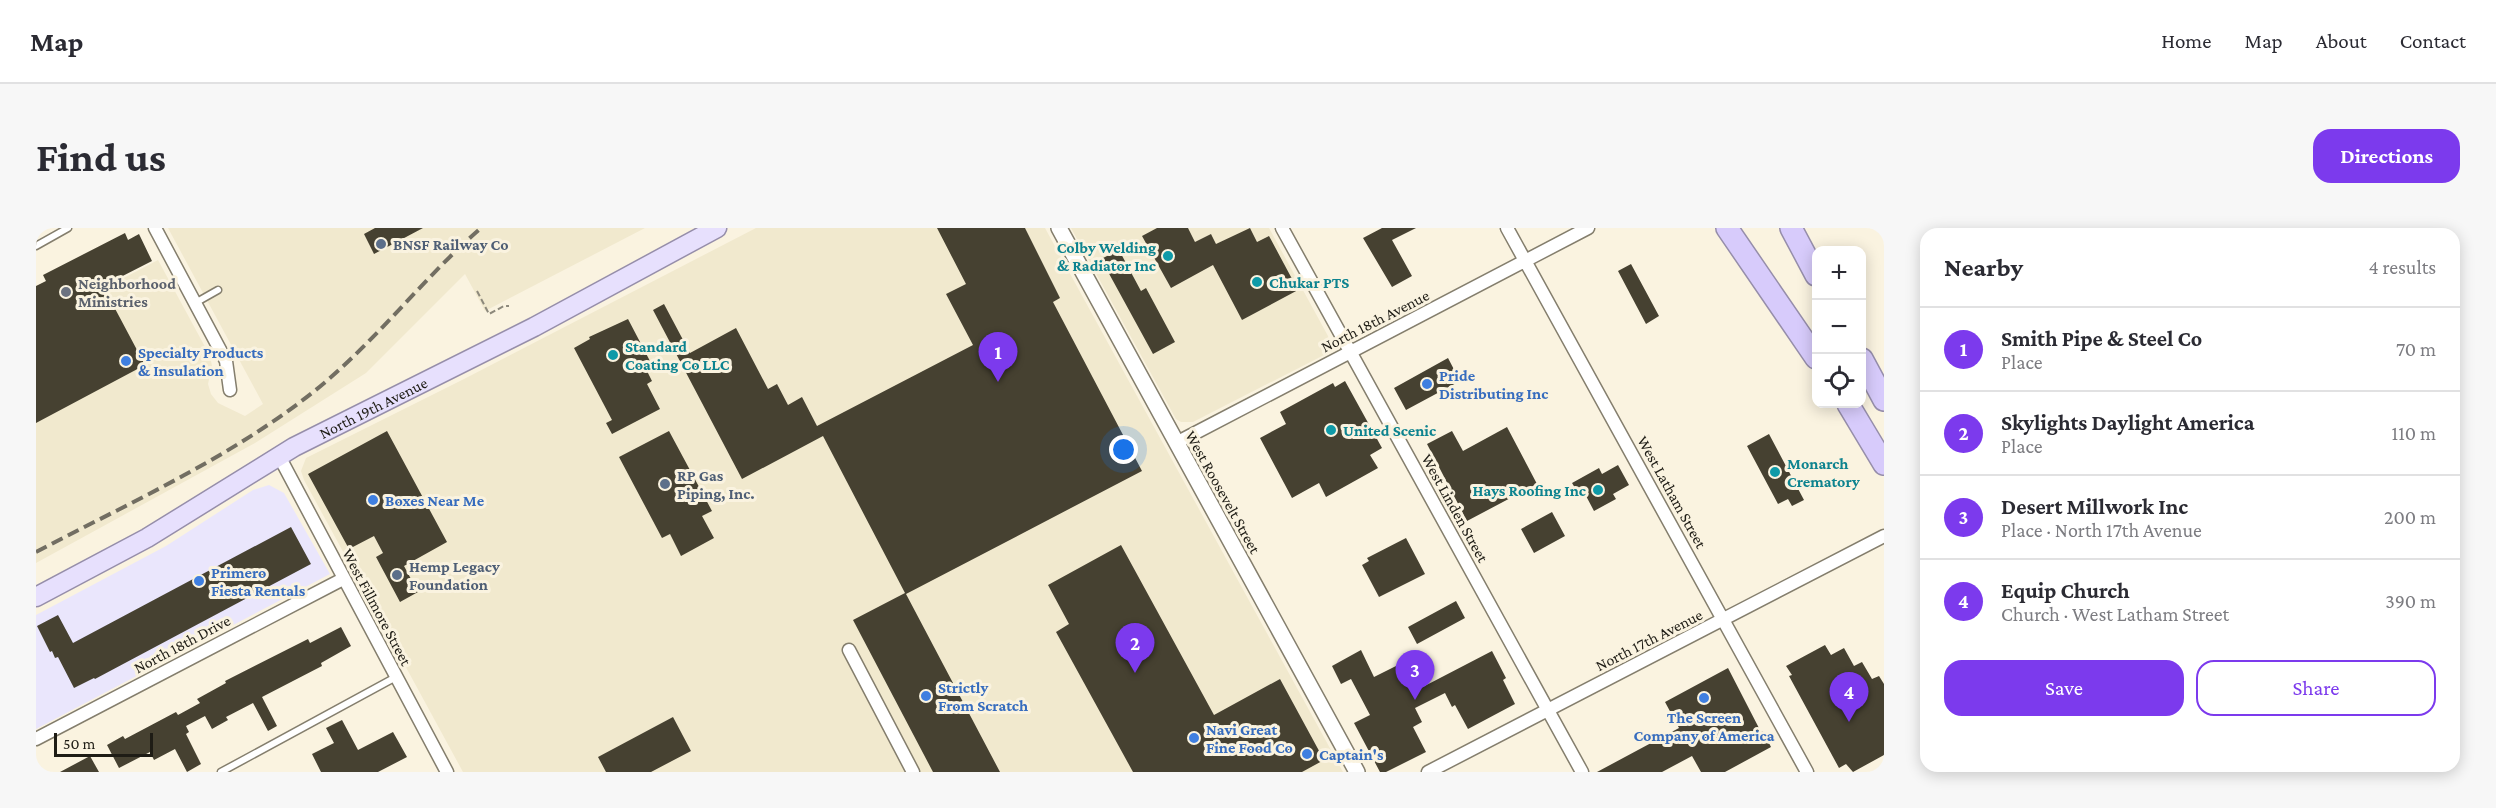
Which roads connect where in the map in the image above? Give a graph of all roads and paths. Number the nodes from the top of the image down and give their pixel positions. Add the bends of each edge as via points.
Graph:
1 (68, 228) edge
2 (155, 228) edge
3 (717, 228) edge
4 (1059, 228) edge
5 (1282, 228) edge
6 (1507, 228) edge
7 (1588, 228) edge
8 (1727, 228) edge
9 (1791, 228) edge
10 (36, 246) edge
11 (1525, 261) junction
12 (1812, 267) edge
13 (218, 290) dead end
14 (477, 291) dead end
15 (195, 303) junction
16 (509, 306) dead end
17 (1349, 352) junction
18 (1814, 354) edge
19 (1866, 366) edge
20 (230, 390) dead end
21 (1884, 400) edge
22 (1850, 408) edge
23 (1176, 443) junction
24 (279, 456) junction
25 (1884, 464) edge
26 (1884, 536) edge
27 (343, 579) junction
28 (36, 597) edge
29 (1724, 620) junction
30 (849, 650) dead end
31 (396, 677) junction
32 (1548, 710) junction
33 (36, 739) edge
34 (221, 772) edge
35 (447, 772) edge
36 (913, 772) edge
37 (1357, 772) edge
38 (1428, 772) edge
39 (1582, 772) edge
40 (1808, 772) edge

1 - 10 lane
2 - 15 street
3 - 24 main road, North 19th Avenue via 534,327
4 - 23 street, West Roosevelt Street
5 - 17 street, West Linden Street
6 - 11 street, West Latham Street
7 - 11 street, North 18th Avenue
8 - 18 highway
9 - 12 highway
11 - 17 street, North 18th Avenue
11 - 29 street, West Latham Street
13 - 15 lane
14 - 16 path via 489,314
15 - 20 street via 226,361
17 - 23 street, North 18th Avenue
17 - 32 street, West Linden Street
19 - 21 highway
22 - 25 highway
23 - 37 street, West Roosevelt Street
24 - 27 street, West Fillmore Street
24 - 28 main road, North 19th Avenue via 147,538
26 - 29 street, North 17th Avenue
27 - 31 street, West Fillmore Street
27 - 33 street, North 18th Drive
29 - 32 street, North 17th Avenue
29 - 40 street, West Latham Street
30 - 36 street
31 - 34 lane
31 - 35 street, West Fillmore Street
32 - 38 street, North 17th Avenue
32 - 39 street, West Linden Street

